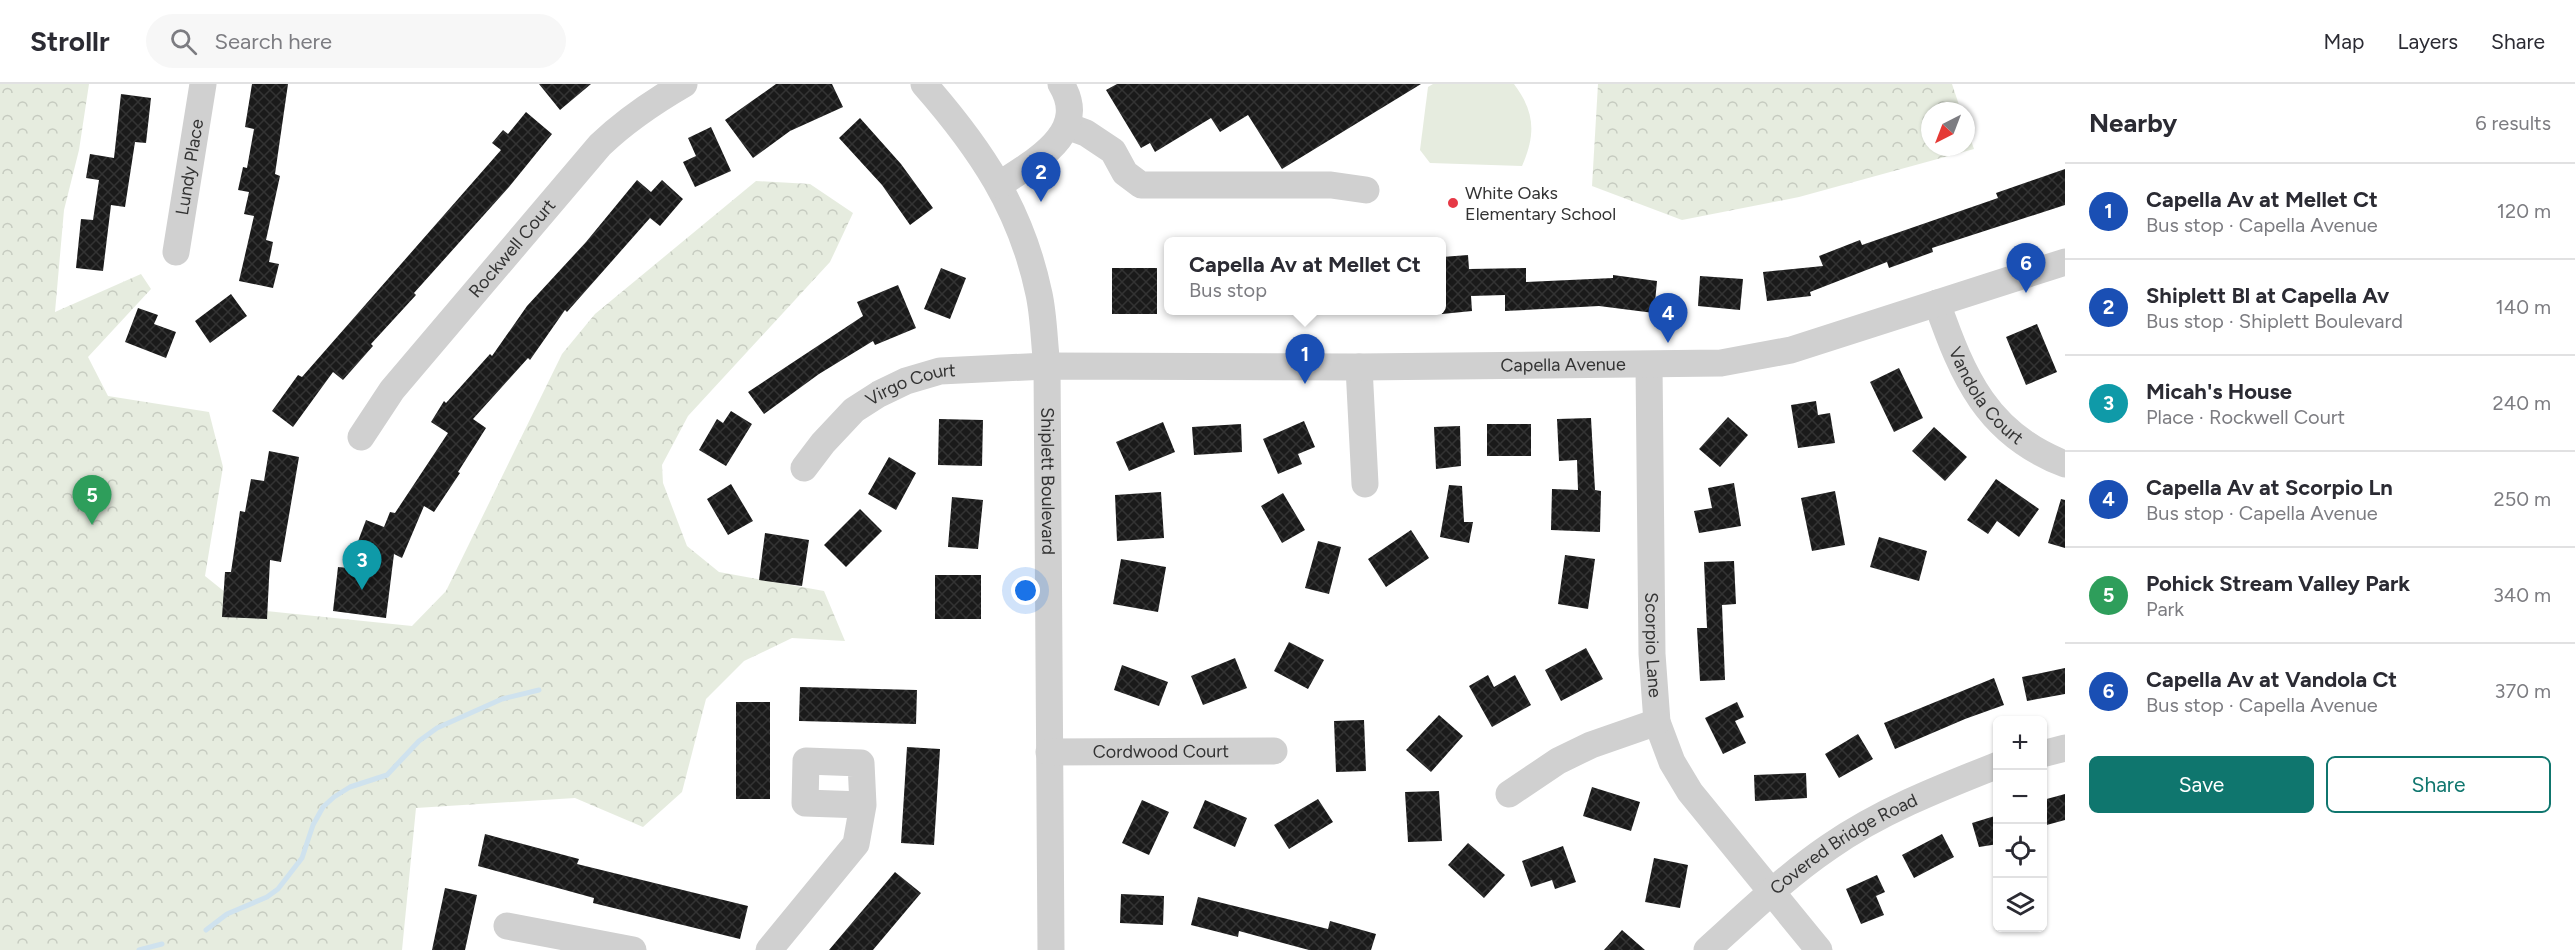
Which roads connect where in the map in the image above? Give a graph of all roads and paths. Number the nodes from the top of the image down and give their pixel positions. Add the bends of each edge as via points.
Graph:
1 (203, 84) edge
2 (684, 84) edge
3 (924, 84) edge
4 (1061, 84) edge
5 (1067, 126) junction
6 (999, 185) junction
7 (1365, 190) dead end
8 (176, 252) dead end
9 (2065, 261) edge
10 (1938, 303) junction
11 (1649, 365) junction
12 (1047, 366) junction
13 (1359, 368) junction
14 (361, 437) dead end
15 (2065, 464) edge
16 (804, 468) dead end
17 (1365, 484) dead end
18 (1657, 722) junction
19 (2065, 748) edge
20 (1274, 751) dead end
21 (1049, 752) junction
22 (2047, 753) edge
23 (1993, 767) edge
24 (1509, 795) dead end
25 (863, 805) dead end
26 (1771, 891) junction
27 (507, 926) dead end
28 (633, 950) edge
29 (769, 950) edge
30 (1051, 950) edge
31 (1707, 950) edge
32 (1819, 950) edge

1 - 8 street, Lundy Place
2 - 14 street, Rockwell Court via 647,105 600,145 392,390
3 - 6 street, Shiplett Boulevard via 971,141
4 - 5 street via 1070,113
5 - 6 street via 1049,150
5 - 7 street via 1113,151 1125,173 1141,185 1331,185
6 - 12 street, Shiplett Boulevard via 1029,255 1039,295
9 - 10 street, Capella Avenue
10 - 11 street, Capella Avenue via 1791,350 1745,360
10 - 15 street, Vandola Court via 1957,360 1979,398 1998,422 2042,455
11 - 13 street, Capella Avenue
11 - 18 street, Scorpio Lane via 1652,654
12 - 13 street, Capella Avenue
12 - 16 street, Virgo Court via 940,371 906,381 854,410
12 - 21 street, Shiplett Boulevard
13 - 17 street
18 - 24 street via 1558,761
18 - 26 street, Scorpio Lane via 1672,762 1690,792
19 - 22 street
20 - 21 street, Cordwood Court
21 - 30 street, Shiplett Boulevard
23 - 26 street, Covered Bridge Road via 1911,800 1830,846
25 - 29 street via 856,844
26 - 31 street, Covered Bridge Road
26 - 32 street, Scorpio Lane
27 - 28 street

